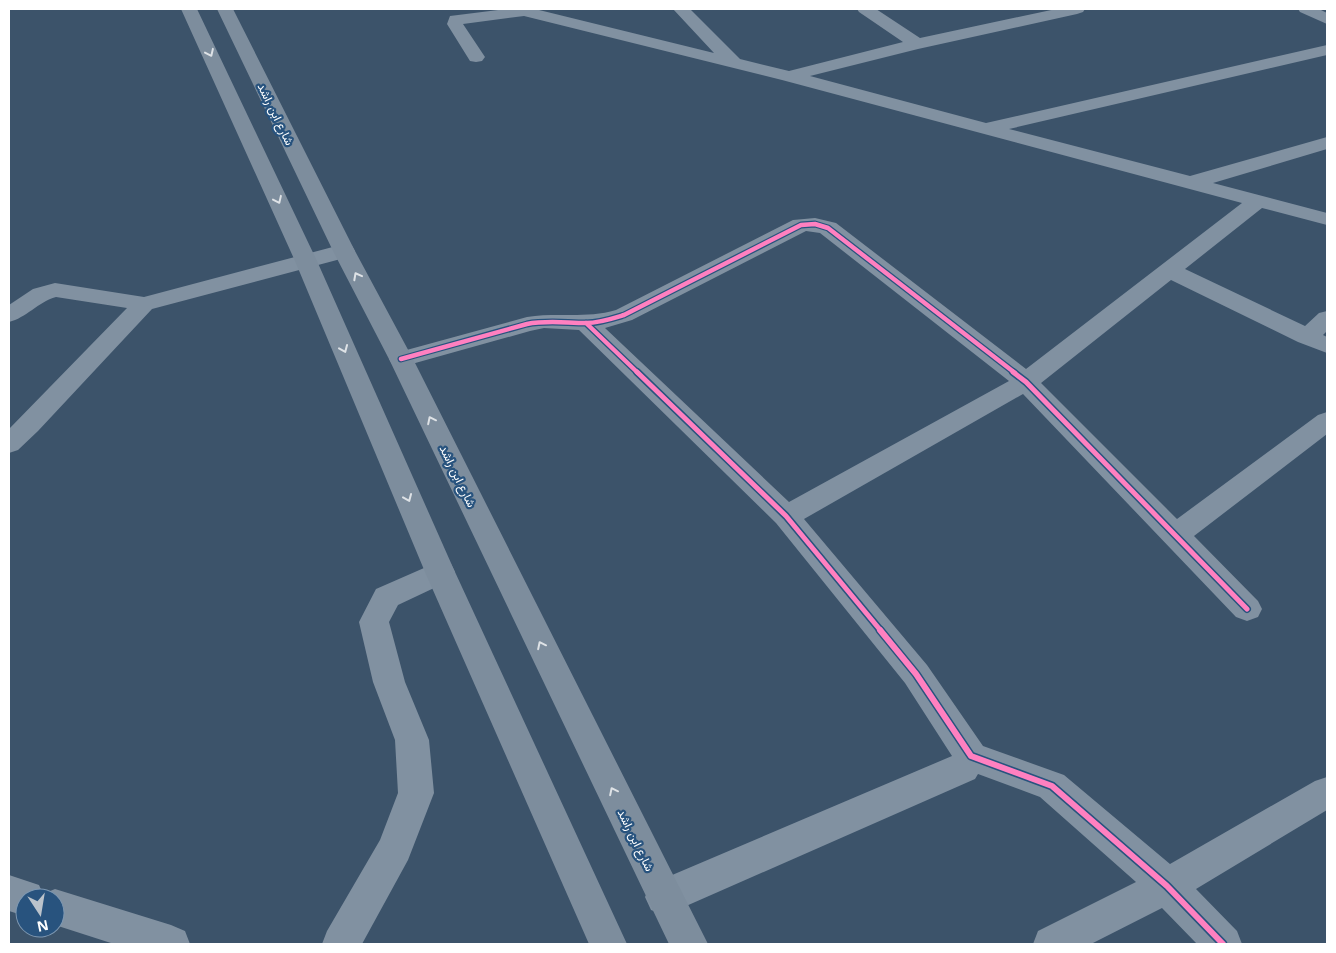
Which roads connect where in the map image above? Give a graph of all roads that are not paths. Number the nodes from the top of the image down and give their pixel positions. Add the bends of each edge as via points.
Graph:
1 (189, 9) edge
2 (225, 9) edge
3 (681, 9) edge
4 (865, 9) edge
5 (1077, 9) edge
6 (1306, 9) edge
7 (523, 10) edge
8 (1039, 12) edge
9 (1327, 19) edge
10 (917, 44) junction
11 (1327, 50) edge
12 (476, 57) dead end
13 (734, 63) junction
14 (788, 76) junction
15 (984, 129) junction
16 (1327, 143) edge
17 (1190, 183) junction
18 (1258, 201) junction
19 (1327, 219) edge
20 (344, 252) junction
21 (306, 261) junction
22 (1169, 270) junction
23 (144, 304) junction
24 (9, 315) edge
25 (1327, 318) edge
26 (586, 323) junction
27 (1317, 342) edge
28 (401, 359) junction
29 (1026, 382) junction
30 (1327, 421) edge
31 (9, 444) edge
32 (786, 516) junction
33 (1175, 535) junction
34 (440, 572) junction
35 (1247, 608) dead end
36 (971, 756) junction
37 (1327, 792) edge
38 (1167, 886) junction
39 (664, 897) junction
40 (65, 910) edge
41 (171, 944) edge
42 (341, 944) edge
43 (608, 944) edge
44 (689, 944) edge
45 (1052, 944) edge
46 (1223, 944) edge

1 -> 21 main road
2 - 20 main road, شارع ابن راشد
3 - 13 street
4 - 10 street
5 - 8 street
6 - 9 street
7 - 12 street via 456,20 455,24
7 - 13 street
8 - 10 street
10 - 14 street
11 - 15 street
13 - 14 street
14 - 15 street
15 - 17 street
16 - 17 street
17 - 18 street
18 - 19 street
18 - 22 street
20 - 21 street
28 -> 20 main road, شارع ابن راشد
21 - 23 street
21 -> 34 main road
22 - 27 street
22 - 29 street
23 - 24 street via 55,290 41,294
23 - 31 street
25 - 27 street
26 - 28 street via 544,320
26 - 29 street via 624,315 801,225 815,224 828,228
26 - 32 street
39 -> 28 main road, شارع ابن راشد
29 - 32 street
29 - 33 street
30 - 33 street
32 - 36 street via 916,674
33 - 35 street
34 - 42 street via 387,597 374,622 389,682 412,740 416,793 395,848
34 - 43 main road
36 - 38 street via 1052,786
36 - 39 street via 963,768
37 - 38 street
38 - 45 street
38 - 46 street
39 - 44 main road, شارع ابن راشد
40 - 41 street

